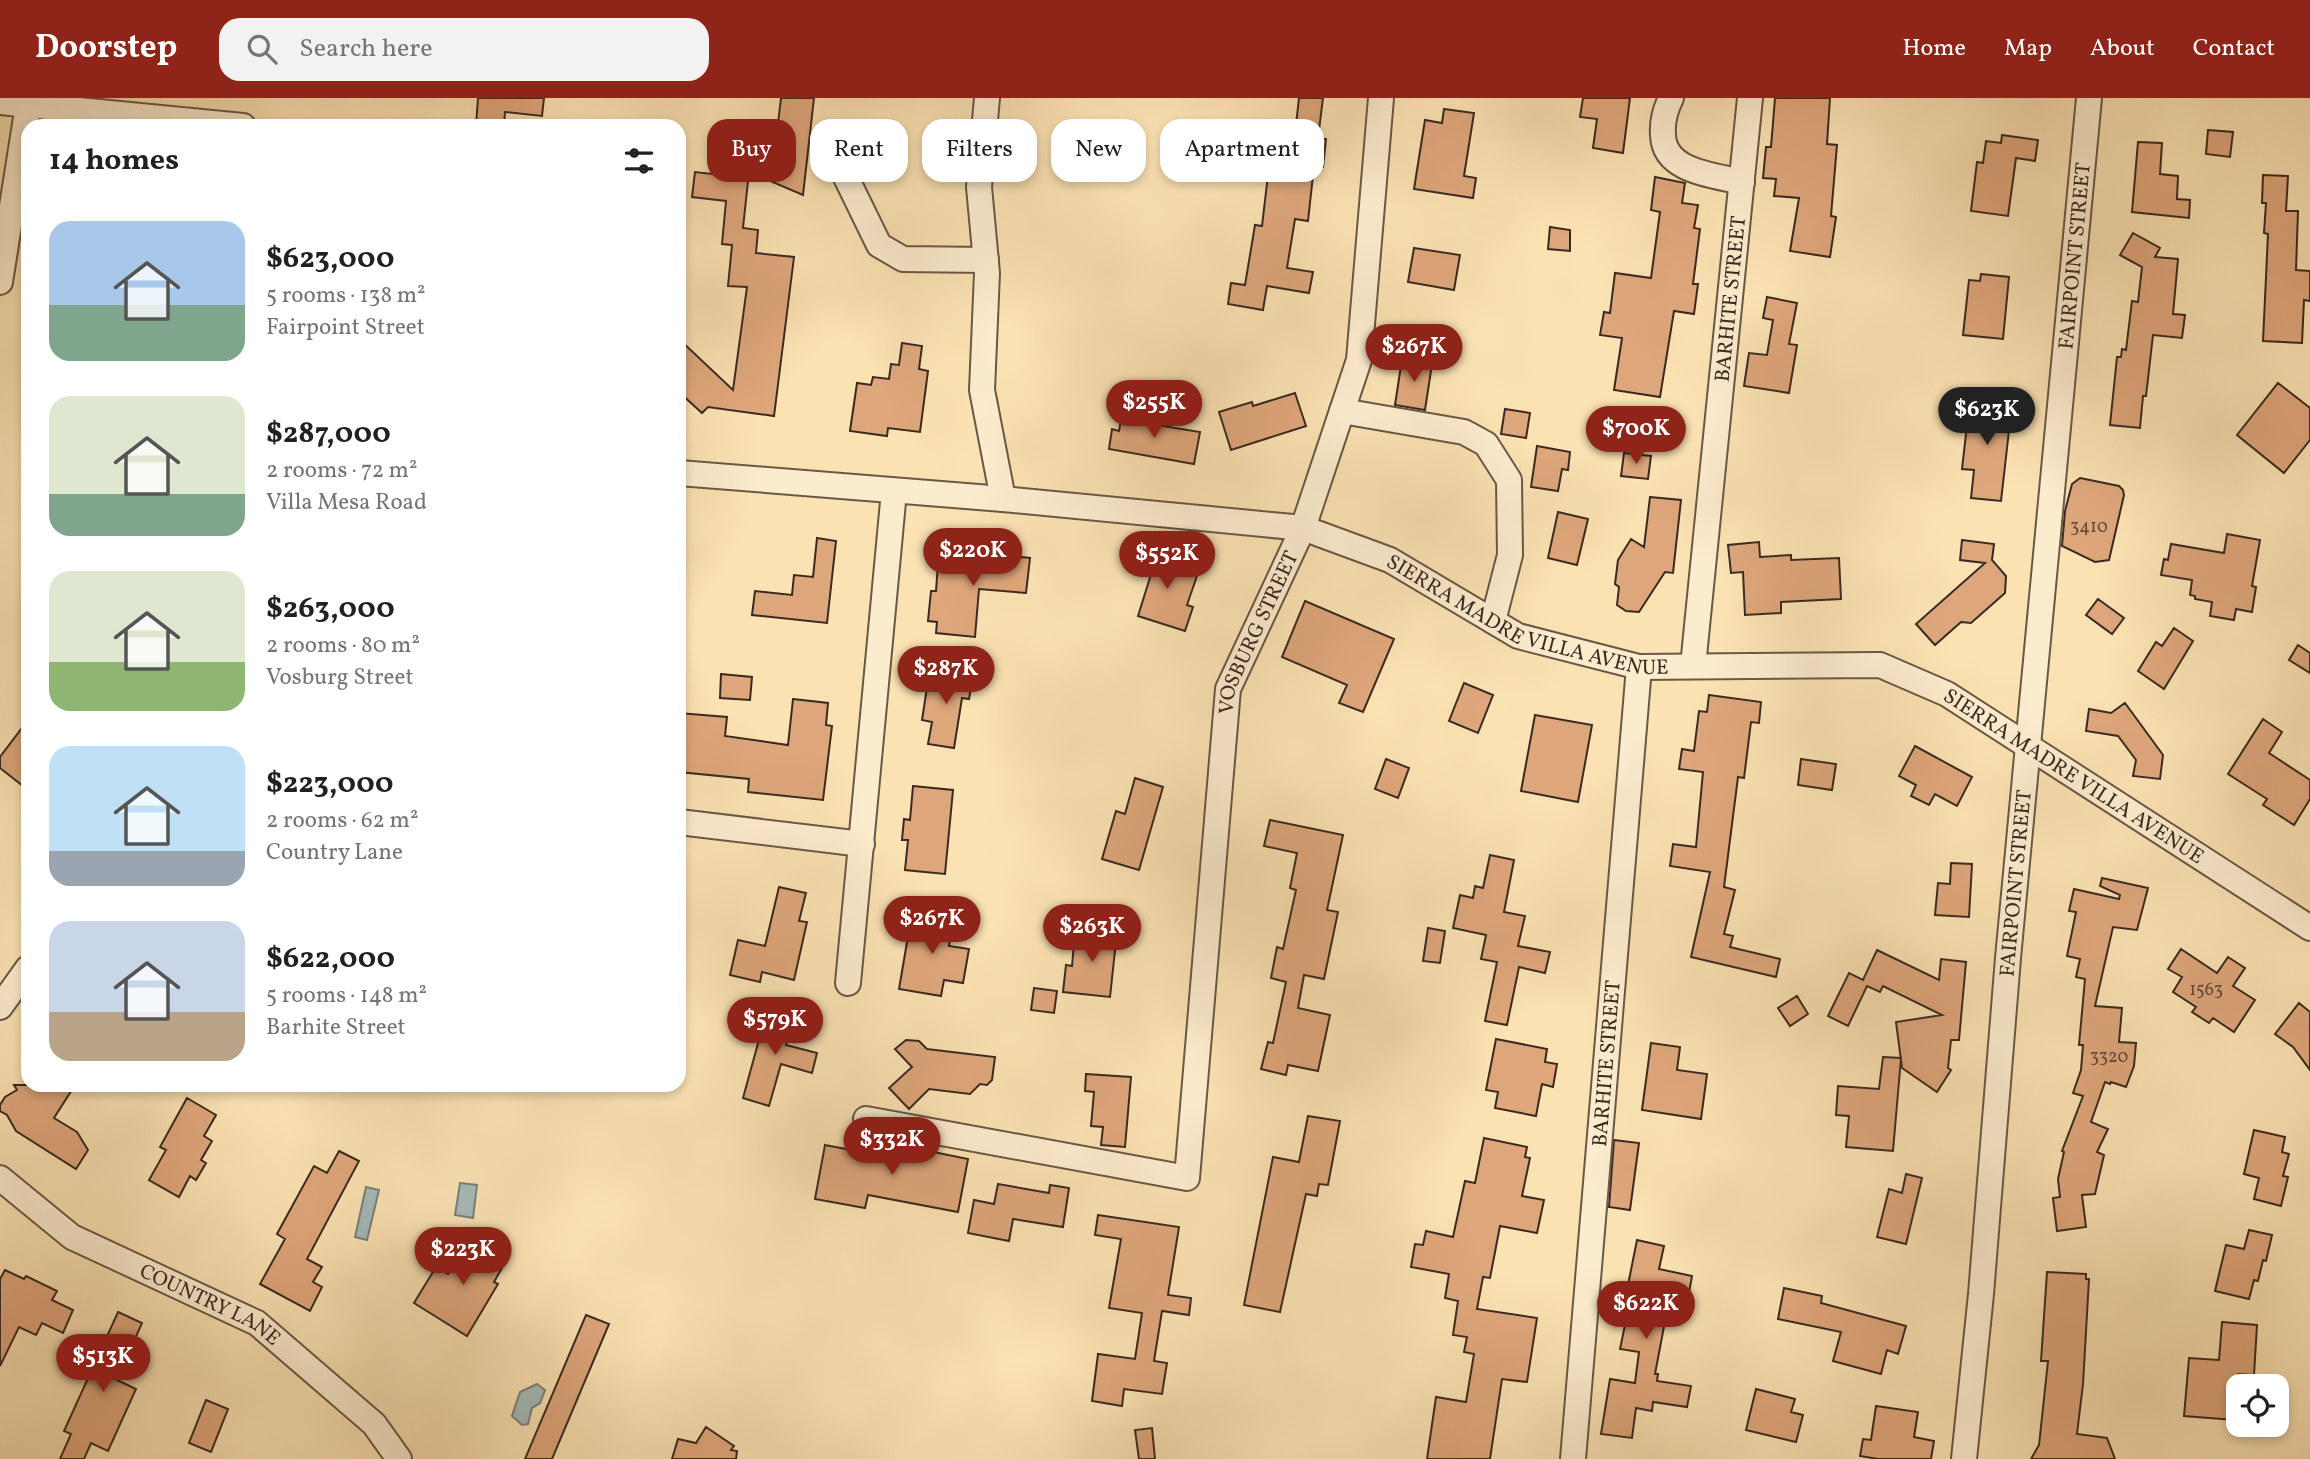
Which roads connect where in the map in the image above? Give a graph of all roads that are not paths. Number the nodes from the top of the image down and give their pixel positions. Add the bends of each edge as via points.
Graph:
1 (987, 98) edge
2 (1381, 98) edge
3 (1671, 98) edge
4 (1750, 98) edge
5 (2089, 98) edge
6 (0, 102) edge
7 (28, 105) junction
8 (26, 119) edge
9 (171, 119) edge
10 (21, 149) edge
11 (848, 182) edge
12 (1742, 182) junction
13 (986, 260) junction
14 (0, 282) edge
15 (1342, 411) junction
16 (686, 474) edge
17 (894, 491) junction
18 (1003, 499) junction
19 (1303, 528) junction
20 (1493, 621) junction
21 (1693, 666) junction
22 (1639, 667) junction
23 (2029, 748) junction
24 (686, 823) edge
25 (862, 844) junction
26 (2310, 928) edge
27 (15, 976) edge
28 (848, 983) dead end
29 (0, 1007) edge
30 (866, 1119) dead end
31 (0, 1178) edge
32 (399, 1459) edge
33 (1573, 1459) edge
34 (1964, 1459) edge

1 - 13 street via 979,187
2 - 15 street, VOSBURG STREET via 1359,360
3 - 12 street via 1662,124 1663,147 1677,162 1695,171
4 - 12 street, BARHITE STREET
5 - 23 street, FAIRPOINT STREET
6 - 7 street
7 - 8 street
7 - 9 street
10 - 14 street
11 - 13 street via 879,245 903,260
12 - 21 street, BARHITE STREET
13 - 18 street via 982,390
15 - 19 street, VOSBURG STREET
15 - 20 street via 1464,432 1486,444 1509,480 1510,555
16 - 17 street, SIERRA MADRE VILLA AVENUE
17 - 18 street, SIERRA MADRE VILLA AVENUE
17 - 25 street
18 - 19 street, SIERRA MADRE VILLA AVENUE
19 - 20 street, SIERRA MADRE VILLA AVENUE via 1390,560
19 - 30 street, VOSBURG STREET via 1228,689 1187,1178
20 - 22 street, SIERRA MADRE VILLA AVENUE via 1518,636
21 - 22 street, SIERRA MADRE VILLA AVENUE
21 - 23 street, SIERRA MADRE VILLA AVENUE via 1880,666 1947,694
22 - 33 street, BARHITE STREET
23 - 26 street, SIERRA MADRE VILLA AVENUE
23 - 34 street, FAIRPOINT STREET
24 - 25 street
25 - 28 street
27 - 29 street
31 - 32 street, COUNTRY LANE via 72,1237 257,1323 374,1424

